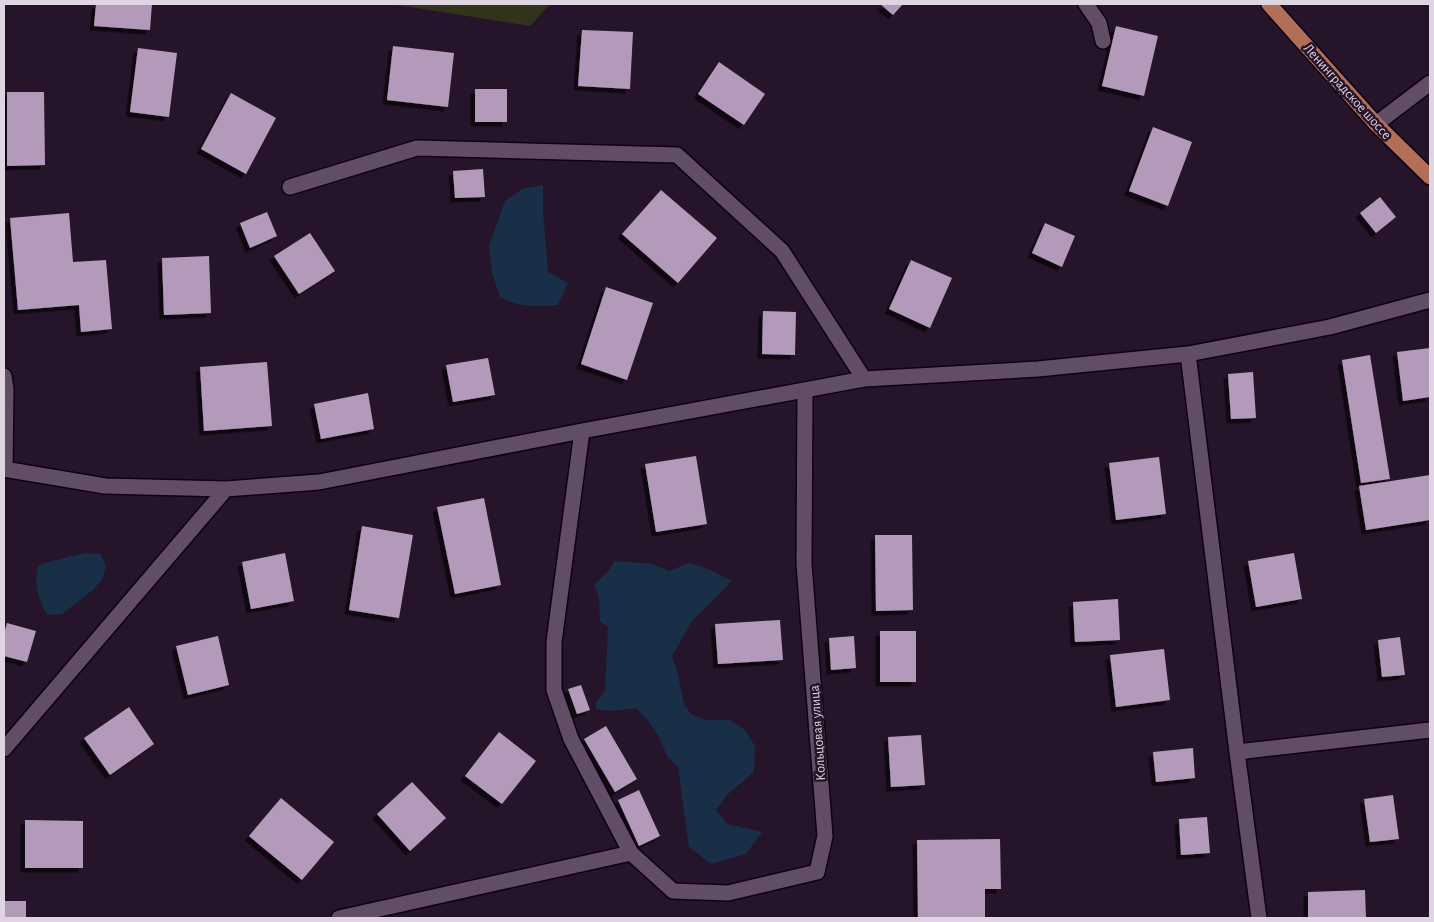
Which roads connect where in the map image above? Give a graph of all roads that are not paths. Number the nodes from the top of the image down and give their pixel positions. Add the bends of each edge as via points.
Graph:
1 (1086, 4) edge
2 (1269, 4) edge
3 (1103, 41) dead end
4 (1430, 83) edge
5 (1376, 124) junction
6 (1430, 177) edge
7 (290, 187) dead end
8 (1430, 300) edge
9 (1188, 354) junction
10 (4, 376) edge
11 (864, 379) junction
12 (805, 390) junction
13 (582, 431) junction
14 (4, 469) edge
15 (226, 489) junction
16 (1430, 730) edge
17 (4, 749) edge
18 (1237, 752) junction
19 (631, 853) junction
20 (339, 918) edge
21 (1259, 918) edge

1 - 3 street via 1098,23
2 - 5 main road, Ленинградское шоссе
4 - 5 street
5 - 6 main road, Ленинградское шоссе
7 - 11 street via 417,148 676,154 782,252
8 - 9 street via 1330,327
9 - 11 street via 1038,369
9 - 18 street
10 - 14 street
11 - 12 street
12 - 13 street
12 - 19 street, Кольцовая улица via 804,564 825,836 817,872 728,893 673,891
13 - 15 street via 319,482
13 - 19 street, Кольцовая улица via 554,642 554,690 571,739
14 - 15 street via 105,486
15 - 17 street
16 - 18 street
18 - 21 street
19 - 20 street

